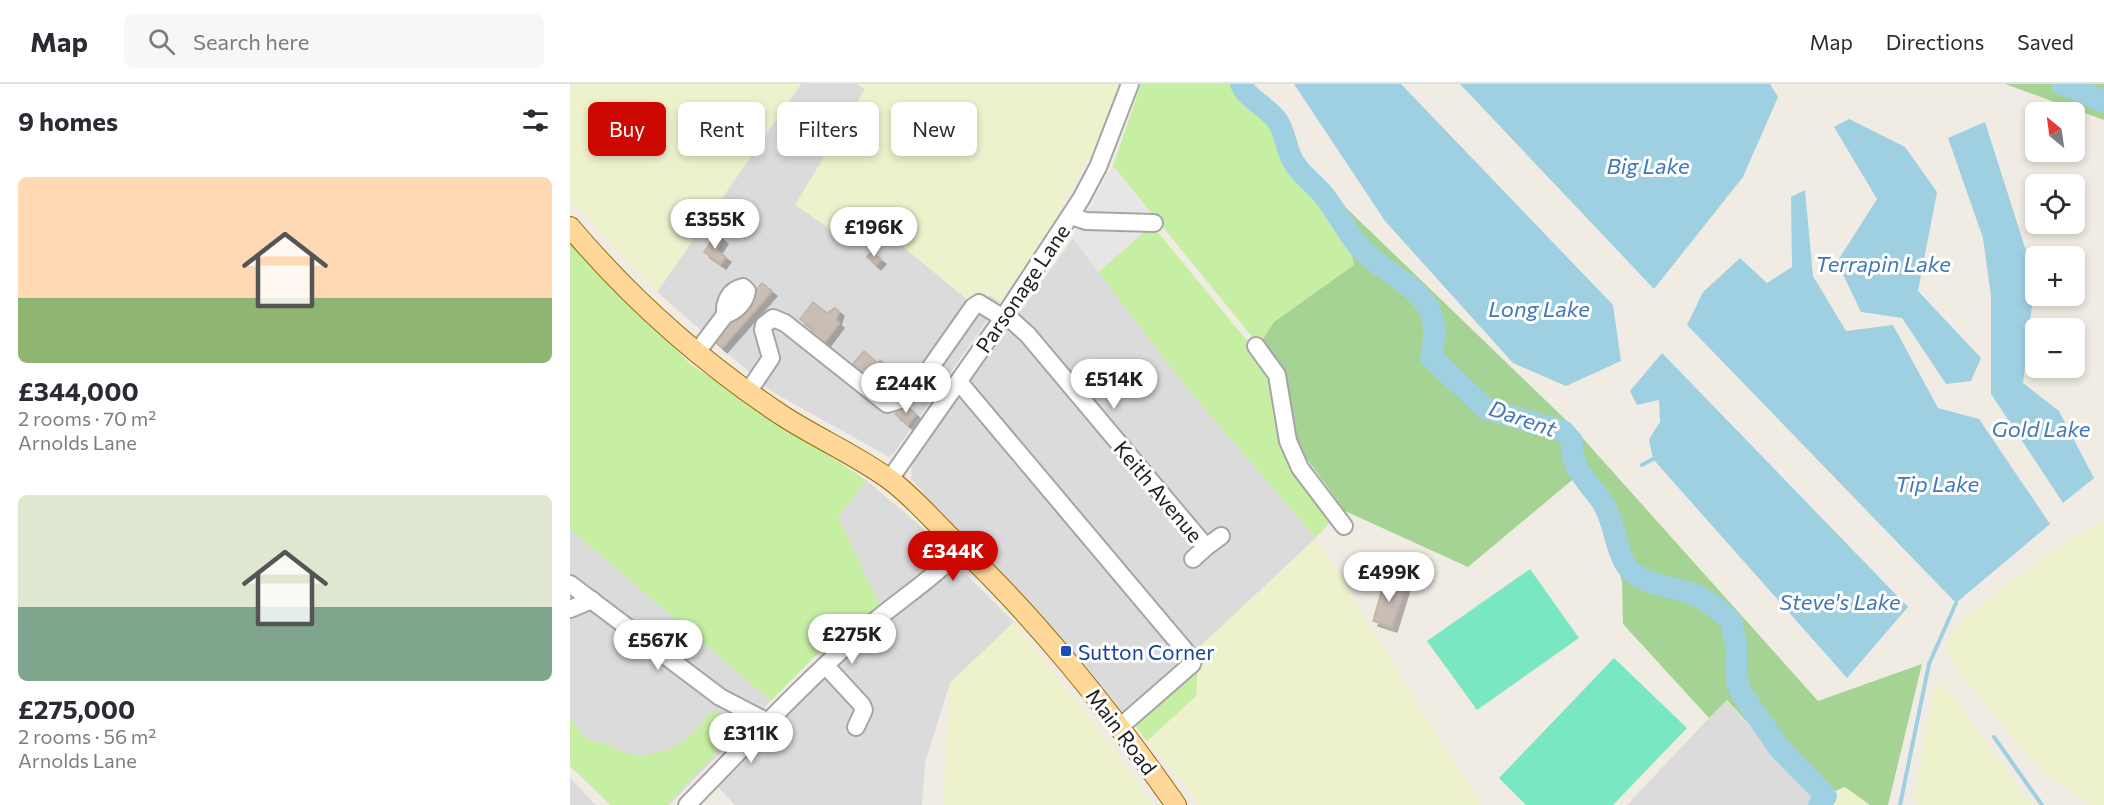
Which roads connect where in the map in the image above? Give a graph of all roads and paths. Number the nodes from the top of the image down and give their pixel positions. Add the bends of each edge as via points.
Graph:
1 (1130, 84) edge
2 (1071, 216) junction
3 (1154, 223) dead end
4 (570, 227) edge
5 (725, 315) dead end
6 (1004, 316) junction
7 (1256, 346) dead end
8 (697, 352) junction
9 (959, 382) junction
10 (748, 392) junction
11 (890, 479) junction
12 (1344, 526) dead end
13 (1221, 536) dead end
14 (1206, 547) junction
15 (963, 548) junction
16 (1193, 559) dead end
17 (570, 584) edge
18 (592, 600) junction
19 (570, 609) edge
20 (826, 666) junction
21 (768, 723) junction
22 (1120, 726) junction
23 (856, 727) dead end
24 (687, 805) edge
25 (1176, 805) edge

1 - 2 street, Parsonage Lane via 1098,167
2 - 3 street via 1086,221
2 - 6 street, Parsonage Lane
4 - 8 main road, Main Road via 595,256
5 - 8 street
6 - 9 street, Parsonage Lane
6 - 10 street, Keith Avenue via 979,303 973,307 914,392 886,404 785,322 773,318 763,330 771,358
6 - 14 street, Keith Avenue via 1028,335
7 - 12 street via 1277,375 1288,441 1300,468
8 - 10 main road, Main Road
9 - 11 street, Parsonage Lane
9 - 22 street via 1193,660
10 - 11 main road, Main Road
11 - 15 main road, Main Road
13 - 14 street, Keith Avenue
14 - 16 street
15 - 20 street
15 - 22 main road, Main Road via 1051,641
17 - 18 street
18 - 19 street
18 - 21 street via 720,698
20 - 21 street
20 - 23 street via 862,705 864,710
21 - 24 street
22 - 25 main road, Main Road

